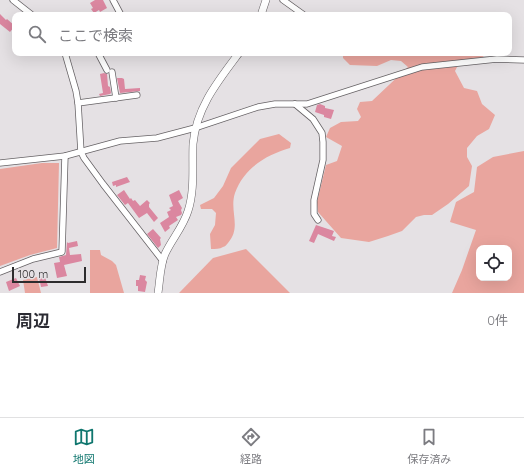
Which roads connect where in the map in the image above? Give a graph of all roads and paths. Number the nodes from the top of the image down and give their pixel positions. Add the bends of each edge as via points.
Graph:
1 (13, 0) edge
2 (113, 0) edge
3 (266, 0) edge
4 (283, 0) edge
5 (28, 12) edge
6 (119, 12) edge
7 (262, 12) edge
8 (300, 12) edge
9 (66, 56) edge
10 (100, 56) edge
11 (237, 56) edge
12 (524, 60) edge
13 (137, 95) dead end
14 (116, 98) junction
15 (78, 103) junction
16 (295, 104) junction
17 (195, 128) junction
18 (81, 152) junction
19 (65, 156) junction
20 (0, 162) edge
21 (318, 220) dead end
22 (163, 261) junction
23 (0, 272) edge
24 (158, 293) edge

1 - 5 street
2 - 6 street
3 - 7 street
4 - 8 street
9 - 15 street
10 - 14 street via 109,71
11 - 17 street via 210,94
12 - 16 street via 496,59 422,67 307,104
13 - 14 street
14 - 15 street
15 - 18 street
16 - 17 street via 258,107
16 - 21 street via 314,119 322,133 323,160 314,200 314,214
17 - 18 street via 157,138 120,141
17 - 22 street via 192,197 188,211
18 - 19 street
18 - 22 street
19 - 20 street
19 - 23 street via 62,252 33,259
22 - 24 street

